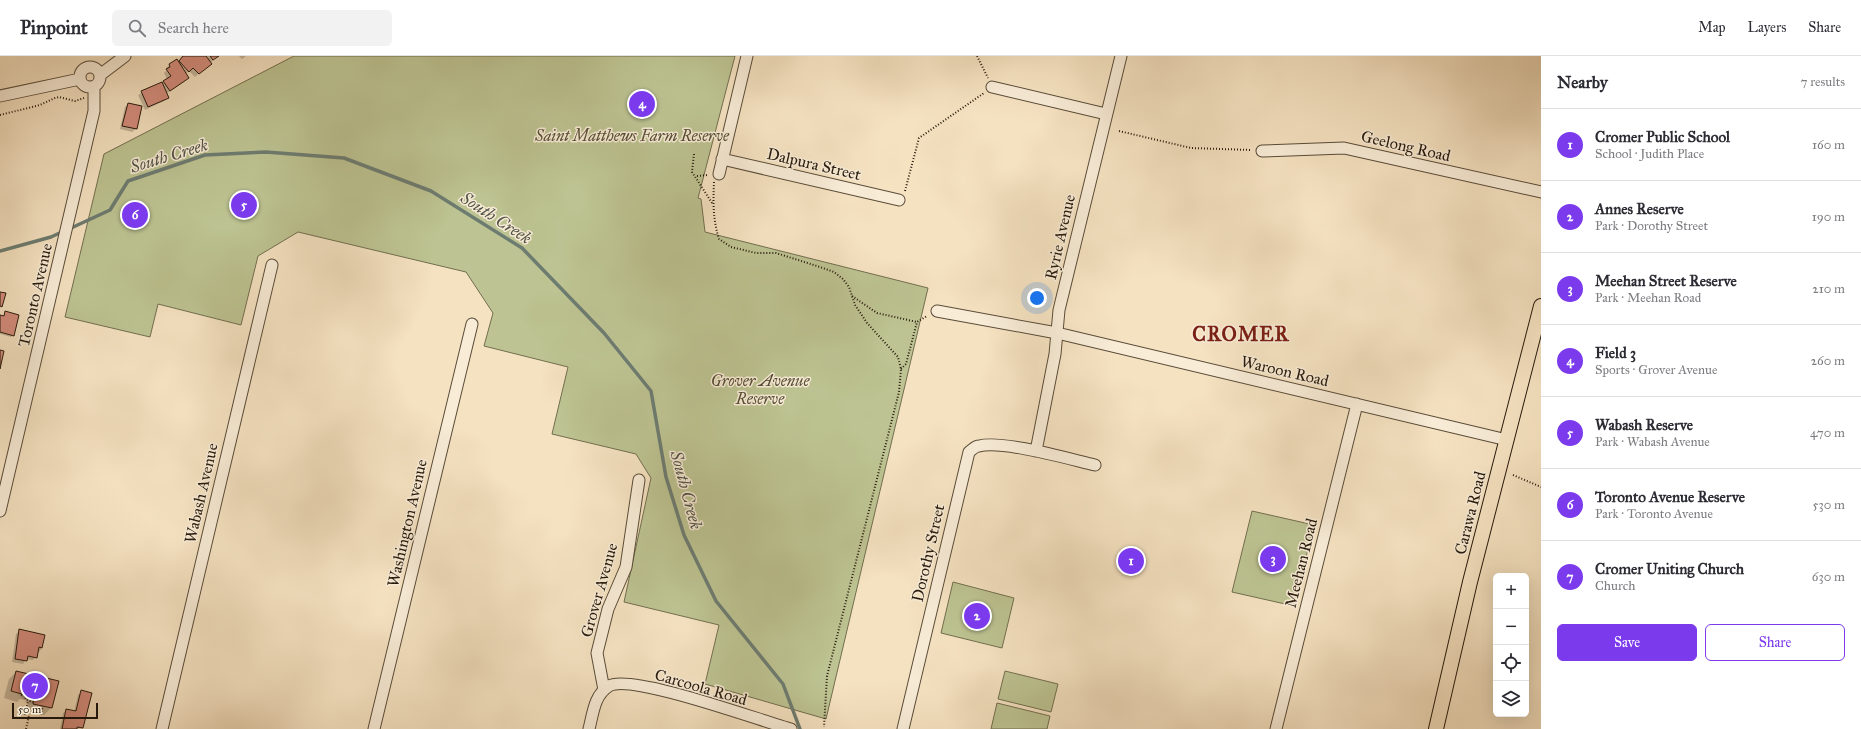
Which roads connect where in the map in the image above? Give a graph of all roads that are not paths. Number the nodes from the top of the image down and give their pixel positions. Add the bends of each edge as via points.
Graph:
1 (125, 56) edge
2 (747, 56) edge
3 (1121, 56) edge
4 (100, 75) junction
5 (80, 79) junction
6 (992, 87) road end
7 (94, 90) junction
8 (0, 96) edge
9 (1106, 114) junction
10 (1262, 151) road end
11 (722, 159) junction
12 (719, 174) road end
13 (1541, 192) edge
14 (899, 200) road end
15 (272, 265) dead end
16 (1541, 306) edge
17 (937, 311) road end
18 (472, 324) dead end
19 (1057, 333) junction
20 (1357, 404) junction
21 (1507, 440) junction
22 (1036, 451) junction
23 (1095, 465) dead end
24 (639, 480) dead end
25 (0, 511) edge
26 (604, 690) junction
27 (162, 729) edge
28 (374, 729) edge
29 (589, 729) edge
30 (791, 729) edge
31 (903, 729) edge
32 (1276, 729) edge
33 (1436, 729) edge

1 - 4 street
2 - 11 street
3 - 9 street, Ryrie Avenue
4 - 5 street via 96,69 89,67 83,69
4 - 7 street
5 - 7 street via 84,85
5 - 8 street
6 - 9 street
7 - 25 street, Toronto Avenue via 94,111 70,219
9 - 19 street, Ryrie Avenue via 1059,310
10 - 13 street, Geelong Road via 1344,148
11 - 12 street
11 - 14 street, Dalpura Street
15 - 27 street, Wabash Avenue
16 - 21 main road, Carawa Road
17 - 19 street, Waroon Road
18 - 28 street, Washington Avenue
19 - 20 street, Waroon Road
19 - 22 street, Ryrie Avenue
20 - 21 street, Waroon Road
20 - 32 street, Meehan Road
21 - 33 main road, Carawa Road via 1470,582
22 - 23 street
22 - 31 street, Dorothy Street via 989,445 978,446 968,452
24 - 26 street, Grover Avenue via 626,567 608,609 597,654
26 - 29 street via 596,702
26 - 30 street, Carcoola Road via 617,683 631,685 713,703

